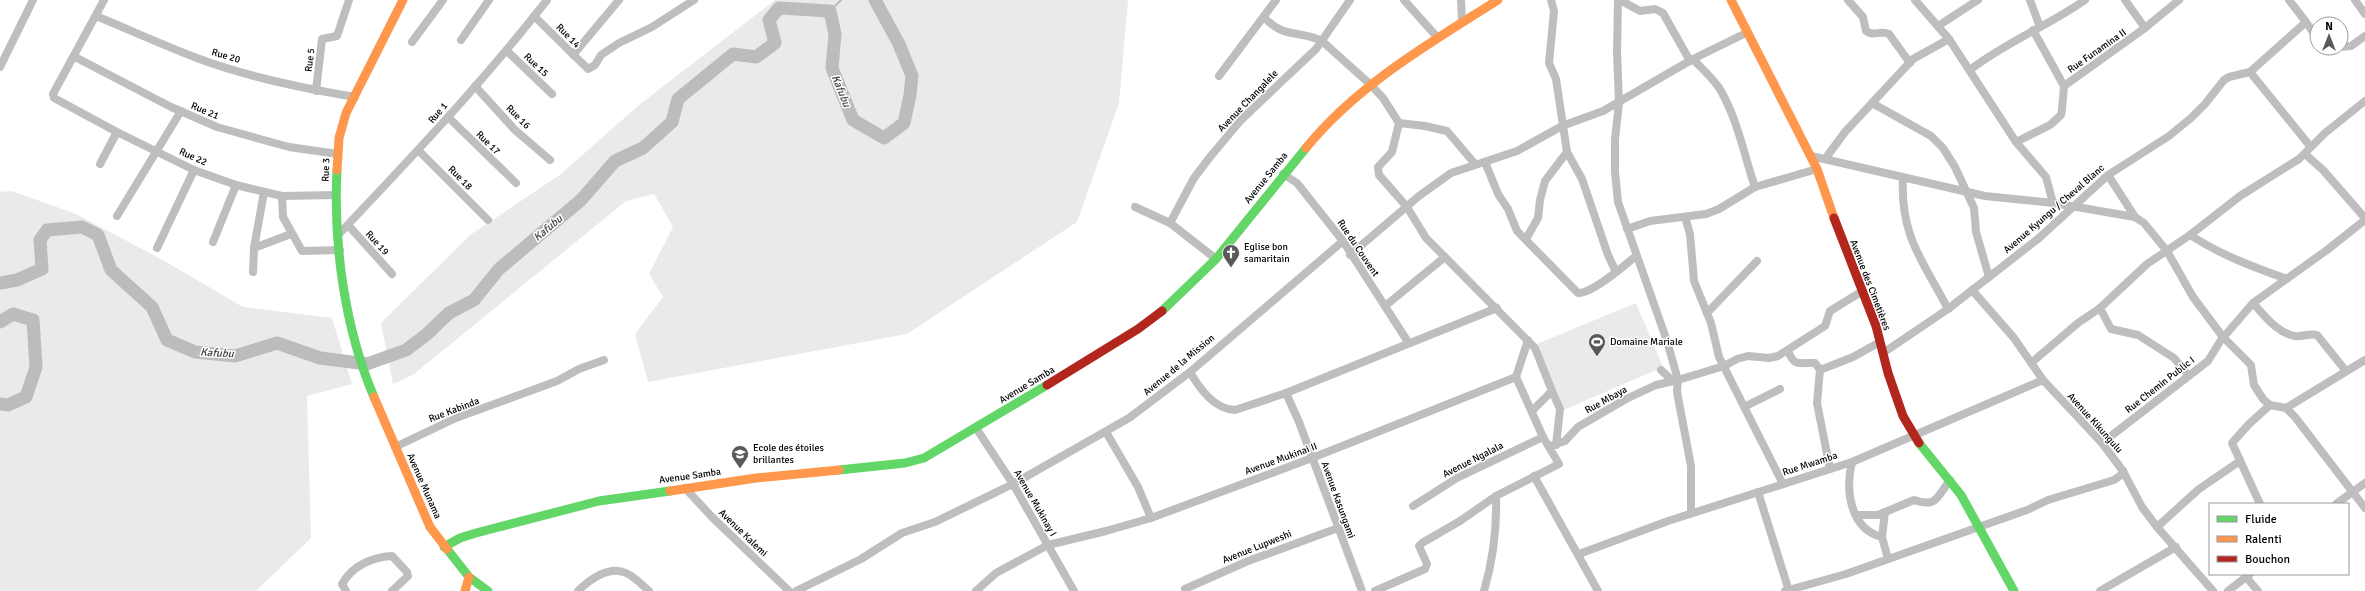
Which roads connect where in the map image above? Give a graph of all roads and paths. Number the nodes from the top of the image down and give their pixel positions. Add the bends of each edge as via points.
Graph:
1 (33, 0) edge
2 (104, 0) edge
3 (349, 0) edge
4 (403, 0) edge
5 (443, 0) edge
6 (489, 0) edge
7 (547, 0) edge
8 (619, 0) edge
9 (694, 0) edge
10 (1276, 0) edge
11 (1350, 0) edge
12 (1404, 0) edge
13 (1461, 0) edge
14 (1498, 0) edge
15 (1551, 0) edge
16 (1619, 0) edge
17 (1731, 0) edge
18 (1848, 0) edge
19 (1915, 0) edge
20 (1978, 0) edge
21 (2030, 0) edge
22 (2085, 0) edge
23 (2125, 0) edge
24 (2179, 0) edge
25 (2289, 0) edge
26 (2355, 0) edge
27 (2365, 14) edge
28 (96, 16) junction
29 (534, 16) junction
30 (1264, 17) junction
31 (1462, 22) junction
32 (2306, 22) junction
33 (1938, 26) junction
34 (2309, 26) edge
35 (2037, 29) junction
36 (2143, 30) junction
37 (1746, 33) junction
38 (2365, 36) edge
39 (1436, 37) junction
40 (1949, 39) junction
41 (461, 40) dead end
42 (1322, 41) junction
43 (412, 42) dead end
44 (2349, 46) edge
45 (507, 51) junction
46 (573, 55) junction
47 (75, 57) junction
48 (1692, 60) junction
49 (1910, 63) junction
50 (0, 67) edge
51 (1970, 70) junction
52 (2250, 72) junction
53 (1219, 76) dead end
54 (1371, 85) junction
55 (475, 86) junction
56 (2064, 86) junction
57 (316, 90) junction
58 (552, 94) dead end
59 (356, 97) junction
60 (2365, 101) edge
61 (1619, 103) junction
62 (1872, 104) junction
63 (181, 111) junction
64 (448, 117) junction
65 (1399, 123) junction
66 (1562, 126) junction
67 (117, 132) junction
68 (2016, 142) junction
69 (2307, 150) junction
70 (419, 151) junction
71 (157, 152) junction
72 (1567, 152) junction
73 (338, 154) junction
74 (1811, 156) junction
75 (1825, 159) junction
76 (550, 160) dead end
77 (1485, 162) junction
78 (100, 164) dead end
79 (1475, 164) junction
80 (1817, 169) junction
81 (194, 170) junction
82 (1283, 174) junction
83 (2108, 175) junction
84 (1904, 178) junction
85 (516, 183) dead end
86 (236, 185) junction
87 (1755, 187) junction
88 (1964, 190) junction
89 (264, 192) junction
90 (336, 195) junction
91 (282, 196) junction
92 (2052, 203) junction
93 (2074, 206) junction
94 (1135, 207) dead end
95 (1407, 207) junction
96 (117, 216) dead end
97 (1685, 217) junction
98 (2136, 217) junction
99 (2365, 219) edge
100 (488, 220) dead end
101 (1170, 224) junction
102 (348, 225) junction
103 (1627, 229) junction
104 (291, 234) junction
105 (339, 234) junction
106 (2190, 235) junction
107 (1526, 239) junction
108 (1344, 241) junction
109 (213, 242) dead end
110 (157, 248) dead end
111 (254, 248) junction
112 (340, 250) junction
113 (2167, 251) junction
114 (1350, 255) junction
115 (1636, 256) junction
116 (1445, 257) junction
117 (1216, 259) junction
118 (1757, 261) dead end
119 (253, 272) dead end
120 (1616, 272) junction
121 (392, 274) dead end
122 (1989, 277) junction
123 (2287, 279) junction
124 (1972, 290) junction
125 (1861, 292) junction
126 (2253, 303) junction
127 (1385, 306) junction
128 (1497, 308) junction
129 (2100, 308) junction
130 (1948, 309) junction
131 (1707, 312) junction
132 (2223, 337) junction
133 (1528, 340) junction
134 (1408, 342) junction
135 (1880, 342) junction
136 (1788, 351) junction
137 (1883, 353) junction
138 (358, 354) joint
139 (604, 360) dead end
140 (2365, 360) edge
141 (2031, 363) junction
142 (1724, 366) junction
143 (1661, 370) dead end
144 (1820, 370) junction
145 (2346, 370) junction
146 (1190, 372) junction
147 (2188, 375) junction
148 (1516, 377) junction
149 (1676, 380) junction
150 (2043, 380) junction
151 (1780, 389) dead end
152 (1552, 391) junction
153 (1286, 393) junction
154 (2270, 405) junction
155 (1744, 407) junction
156 (2286, 408) junction
157 (1532, 411) junction
158 (976, 428) junction
159 (1106, 432) junction
160 (1914, 436) junction
161 (1543, 437) junction
162 (2102, 442) junction
163 (1553, 445) junction
164 (395, 447) junction
165 (1312, 458) junction
166 (2240, 461) junction
167 (1852, 462) junction
168 (1830, 469) junction
169 (2123, 471) junction
170 (1534, 476) junction
171 (1950, 480) junction
172 (2365, 483) edge
173 (1013, 484) junction
174 (1783, 484) junction
175 (685, 488) junction
176 (2352, 490) junction
177 (1758, 492) junction
178 (1496, 496) junction
179 (2260, 503) edge
180 (2337, 503) edge
181 (1413, 506) dead end
182 (2365, 508) edge
183 (1885, 512) junction
184 (1691, 513) junction
185 (1856, 515) junction
186 (1151, 518) junction
187 (1979, 527) junction
188 (2157, 527) junction
189 (1338, 528) junction
190 (1882, 537) junction
191 (1048, 545) junction
192 (444, 548) junction
193 (2176, 548) junction
194 (1579, 554) junction
195 (1888, 559) junction
196 (2248, 576) edge
197 (469, 577) junction
198 (343, 589) edge
199 (1185, 589) dead end
200 (392, 591) edge
201 (465, 591) edge
202 (488, 591) edge
203 (578, 591) edge
204 (649, 591) edge
205 (789, 591) edge
206 (796, 591) edge
207 (976, 591) edge
208 (1074, 591) edge
209 (1362, 591) edge
210 (1375, 591) edge
211 (1484, 591) edge
212 (1598, 591) edge
213 (1787, 591) edge
214 (2014, 591) edge
215 (2100, 591) edge
216 (2213, 591) edge
217 (2228, 591) edge
218 (2258, 591) edge

1 - 50 street
2 - 28 street
3 - 57 street, Rue 5 via 337,36 322,39
4 - 59 street, Rue 3
5 - 43 street
6 - 41 street
7 - 29 street, Rue 1
8 - 46 street
9 - 46 street, Rue 14 via 602,55 588,69
10 - 30 street
11 - 42 street, Avenue Changalele
12 - 39 street
13 - 31 street
14 - 31 street, Avenue Samba
15 - 66 street via 1554,11 1549,63 1556,79
16 - 48 street via 1640,11 1656,9 1662,13
16 - 61 street via 1616,52
17 - 37 street, Avenue des Cimetières
18 - 49 street via 1863,17 1866,31 1872,34 1889,34
19 - 33 street
20 - 33 street
21 - 35 street
22 - 35 street
23 - 36 street
24 - 36 street, Rue Funamina II
25 - 32 street
26 - 27 street
28 - 47 street
28 - 57 street, Rue 20 via 198,58
29 - 45 street, Rue 1
29 - 46 street, Rue 14
30 - 42 street via 1278,29 1295,35 1310,35
30 - 53 street
31 - 39 street, Avenue Samba
32 - 34 street
32 - 52 street, Avenue Kyungu / Cheval Blanc
33 - 40 street
35 - 51 street
35 - 56 street
36 - 56 street, Rue Funamina II
37 - 48 street
37 - 74 street, Avenue des Cimetières
38 - 44 street
39 - 54 street, Avenue Samba
40 - 49 street
40 - 51 street
42 - 54 street
42 - 101 street, Avenue Changalele via 1241,120 1210,157 1194,178
45 - 55 street, Rue 1
45 - 58 street, Rue 15
47 - 63 street, Rue 21
47 - 67 street, Rue 22 via 53,96
48 - 61 street
48 - 87 street via 1721,90 1741,135
49 - 62 street
51 - 68 street
52 - 69 street
52 - 83 street, Avenue Kyungu / Cheval Blanc via 2224,80 2205,104 2175,131
54 - 65 street
54 - 82 street, Avenue Samba via 1324,125
55 - 64 street, Rue 1
55 - 76 street, Rue 16 via 515,130
56 - 68 street via 2061,115 2050,125
57 - 59 street, Rue 20
59 - 73 street, Rue 3 via 342,123
60 - 69 street
61 - 66 street
61 - 103 street via 1615,172 1618,202
62 - 75 street via 1845,132
62 - 88 street via 1931,136 1943,148 1955,167
63 - 71 street
63 - 73 street, Rue 21 via 217,127 252,138 289,147
64 - 70 street, Rue 1
64 - 85 street, Rue 17
65 - 79 street via 1447,131
65 - 95 street via 1392,152 1378,167 1379,175
66 - 72 street
66 - 77 street via 1517,150
67 - 71 street, Rue 22
67 - 78 street
68 - 92 street via 2046,177
69 - 99 street
69 - 106 street via 2240,196
70 - 100 street, Rue 18
70 - 102 street, Rue 1
71 - 81 street, Rue 22
71 - 96 street
72 - 107 street via 1545,181 1538,218
72 - 120 street via 1582,179
73 - 90 street, Rue 3
74 - 75 street
74 - 80 street, Avenue des Cimetières
75 - 84 street
77 - 79 street
77 - 107 street via 1498,194 1518,231
79 - 95 street via 1451,173
80 - 87 street
80 - 125 street, Avenue des Cimetières
81 - 86 street, Rue 22
81 - 110 street
82 - 108 street, Rue du Couvent via 1296,183
82 - 117 street, Avenue Samba
83 - 93 street, Avenue Kyungu / Cheval Blanc
83 - 98 street
84 - 88 street
84 - 130 street via 1903,209 1908,234 1916,255
86 - 89 street, Rue 22
86 - 109 street
87 - 97 street via 1719,209
88 - 92 street via 1985,196
88 - 122 street via 1974,208 1976,232
89 - 91 street, Rue 22
89 - 111 street
90 - 91 street, Rue 22
90 - 105 street, Rue 3
91 - 104 street via 282,210
92 - 93 street
93 - 98 street
93 - 122 street, Avenue Kyungu / Cheval Blanc
94 - 101 street
95 - 114 street
95 - 116 street via 1426,238
97 - 103 street via 1650,221
97 - 131 street via 1690,234 1694,282
98 - 113 street
99 - 123 street, Rue Chemin Public I
101 - 117 street
102 - 105 street, Rue 1
102 - 121 street, Rue 19
103 - 115 street
104 - 111 street
104 - 112 street via 302,251
105 - 112 street, Rue 3
106 - 113 street
106 - 123 street via 2246,265
107 - 120 street via 1578,293
108 - 114 street, Rue du Couvent
108 - 146 street, Avenue de la Mission
111 - 119 street
112 - 138 street, Rue 3 via 343,283
113 - 129 street via 2147,264
113 - 132 street via 2193,297
114 - 127 street, Rue du Couvent
115 - 120 street
115 - 149 street via 1668,342
116 - 127 street
116 - 128 street
117 - 158 street, Avenue Samba via 1182,294 1138,329
118 - 131 street
122 - 124 street, Avenue Kyungu / Cheval Blanc
123 - 126 street, Rue Chemin Public I
124 - 130 street, Avenue Kyungu / Cheval Blanc
124 - 141 street, Avenue Kikungulu via 2014,338
125 - 135 street, Avenue des Cimetières
125 - 136 street, Rue Mbaya via 1830,310 1825,326
126 - 132 street, Rue Chemin Public I
126 - 145 street via 2277,328 2288,334 2317,335
127 - 134 street, Rue du Couvent
128 - 133 street
128 - 134 street
129 - 141 street
129 - 147 street via 2111,329 2138,335 2174,358
130 - 137 street, Avenue Kyungu / Cheval Blanc
131 - 142 street
132 - 147 street, Rue Chemin Public I via 2212,357
132 - 154 street via 2251,365 2254,385
133 - 148 street
133 - 152 street via 1535,348
134 - 153 street
135 - 137 street, Avenue des Cimetières
135 - 144 street via 1853,357
136 - 142 street, Rue Mbaya via 1770,358 1748,356
136 - 144 street via 1796,363 1815,363
137 - 160 street, Avenue des Cimetières via 1895,396
138 - 164 street, Avenue Munama
139 - 164 street, Rue Kabinda via 522,395 456,418
140 - 145 street
141 - 150 street, Avenue Kikungulu
142 - 149 street, Rue Mbaya
142 - 155 street
143 - 149 street
144 - 168 street via 1817,403
145 - 156 street
146 - 153 street via 1206,395 1227,409 1236,410
146 - 159 street, Avenue de la Mission
147 - 162 street, Rue Chemin Public I
148 - 157 street
148 - 165 street, Avenue Mukinai II
149 - 163 street, Rue Mbaya via 1656,385 1626,400 1578,427 1565,442
149 - 184 street via 1692,466
150 - 160 street, Rue Mwamba
150 - 162 street, Avenue Kikungulu
151 - 155 street
152 - 157 street
152 - 163 street via 1560,409
153 - 165 street, Avenue Kasungami
154 - 156 street
154 - 166 street via 2233,440 2232,447
155 - 174 street
156 - 176 street via 2308,432
157 - 161 street
158 - 173 street, Avenue Mukinay I
158 - 175 street, Avenue Samba via 924,458 905,463
159 - 173 street, Avenue de la Mission
159 - 186 street via 1138,487
160 - 167 street, Rue Mwamba
160 - 171 street, Avenue des Cimetières
161 - 163 street
161 - 181 street, Avenue Ngalala via 1470,472
162 - 169 street, Avenue Kikungulu
163 - 170 street via 1559,464
164 - 192 street, Avenue Munama via 430,527
165 - 186 street, Avenue Mukinai II
165 - 189 street, Avenue Kasungami
166 - 179 street
166 - 188 street via 2199,489
167 - 168 street, Rue Mwamba
167 - 185 street via 1848,485
168 - 174 street, Rue Mwamba
169 - 187 street via 2114,480 2048,500
169 - 188 street, Avenue Kikungulu via 2142,507
170 - 178 street
170 - 194 street
171 - 183 street via 1937,500 1925,504 1914,500 1907,501
171 - 187 street, Avenue des Cimetières
172 - 176 street
173 - 191 street, Avenue Mukinay I
173 - 206 street, Avenue de la Mission via 935,522 902,534 861,559
174 - 177 street, Rue Mwamba
175 - 192 street, Avenue Samba via 570,508 476,532
175 - 205 street, Avenue Kalemi
176 - 180 street
176 - 182 street
177 - 184 street, Rue Mwamba
177 - 213 street
178 - 210 street via 1422,543 1420,549 1427,567
178 - 211 street via 1496,527 1491,567
183 - 185 street via 1878,515
183 - 190 street
184 - 194 street, Rue Mwamba
185 - 190 street via 1862,527
186 - 191 street, Avenue Mukinai II
187 - 195 street
187 - 214 street, Avenue des Cimetières
188 - 193 street, Avenue Kikungulu
189 - 199 street, Avenue Lupweshi via 1248,561
189 - 209 street, Avenue Kasungami
190 - 195 street
191 - 207 street, Avenue Mukinai II via 996,573
191 - 208 street, Avenue Mukinay I
192 - 197 street, Avenue Munama
193 - 215 street
193 - 216 street, Avenue Kikungulu
194 - 212 street
195 - 213 street
196 - 217 street
196 - 218 street
197 - 201 street
197 - 202 street, Avenue Munama
198 - 200 street via 356,568 375,558 392,556 408,572 406,579
203 - 204 street via 602,574 625,572

